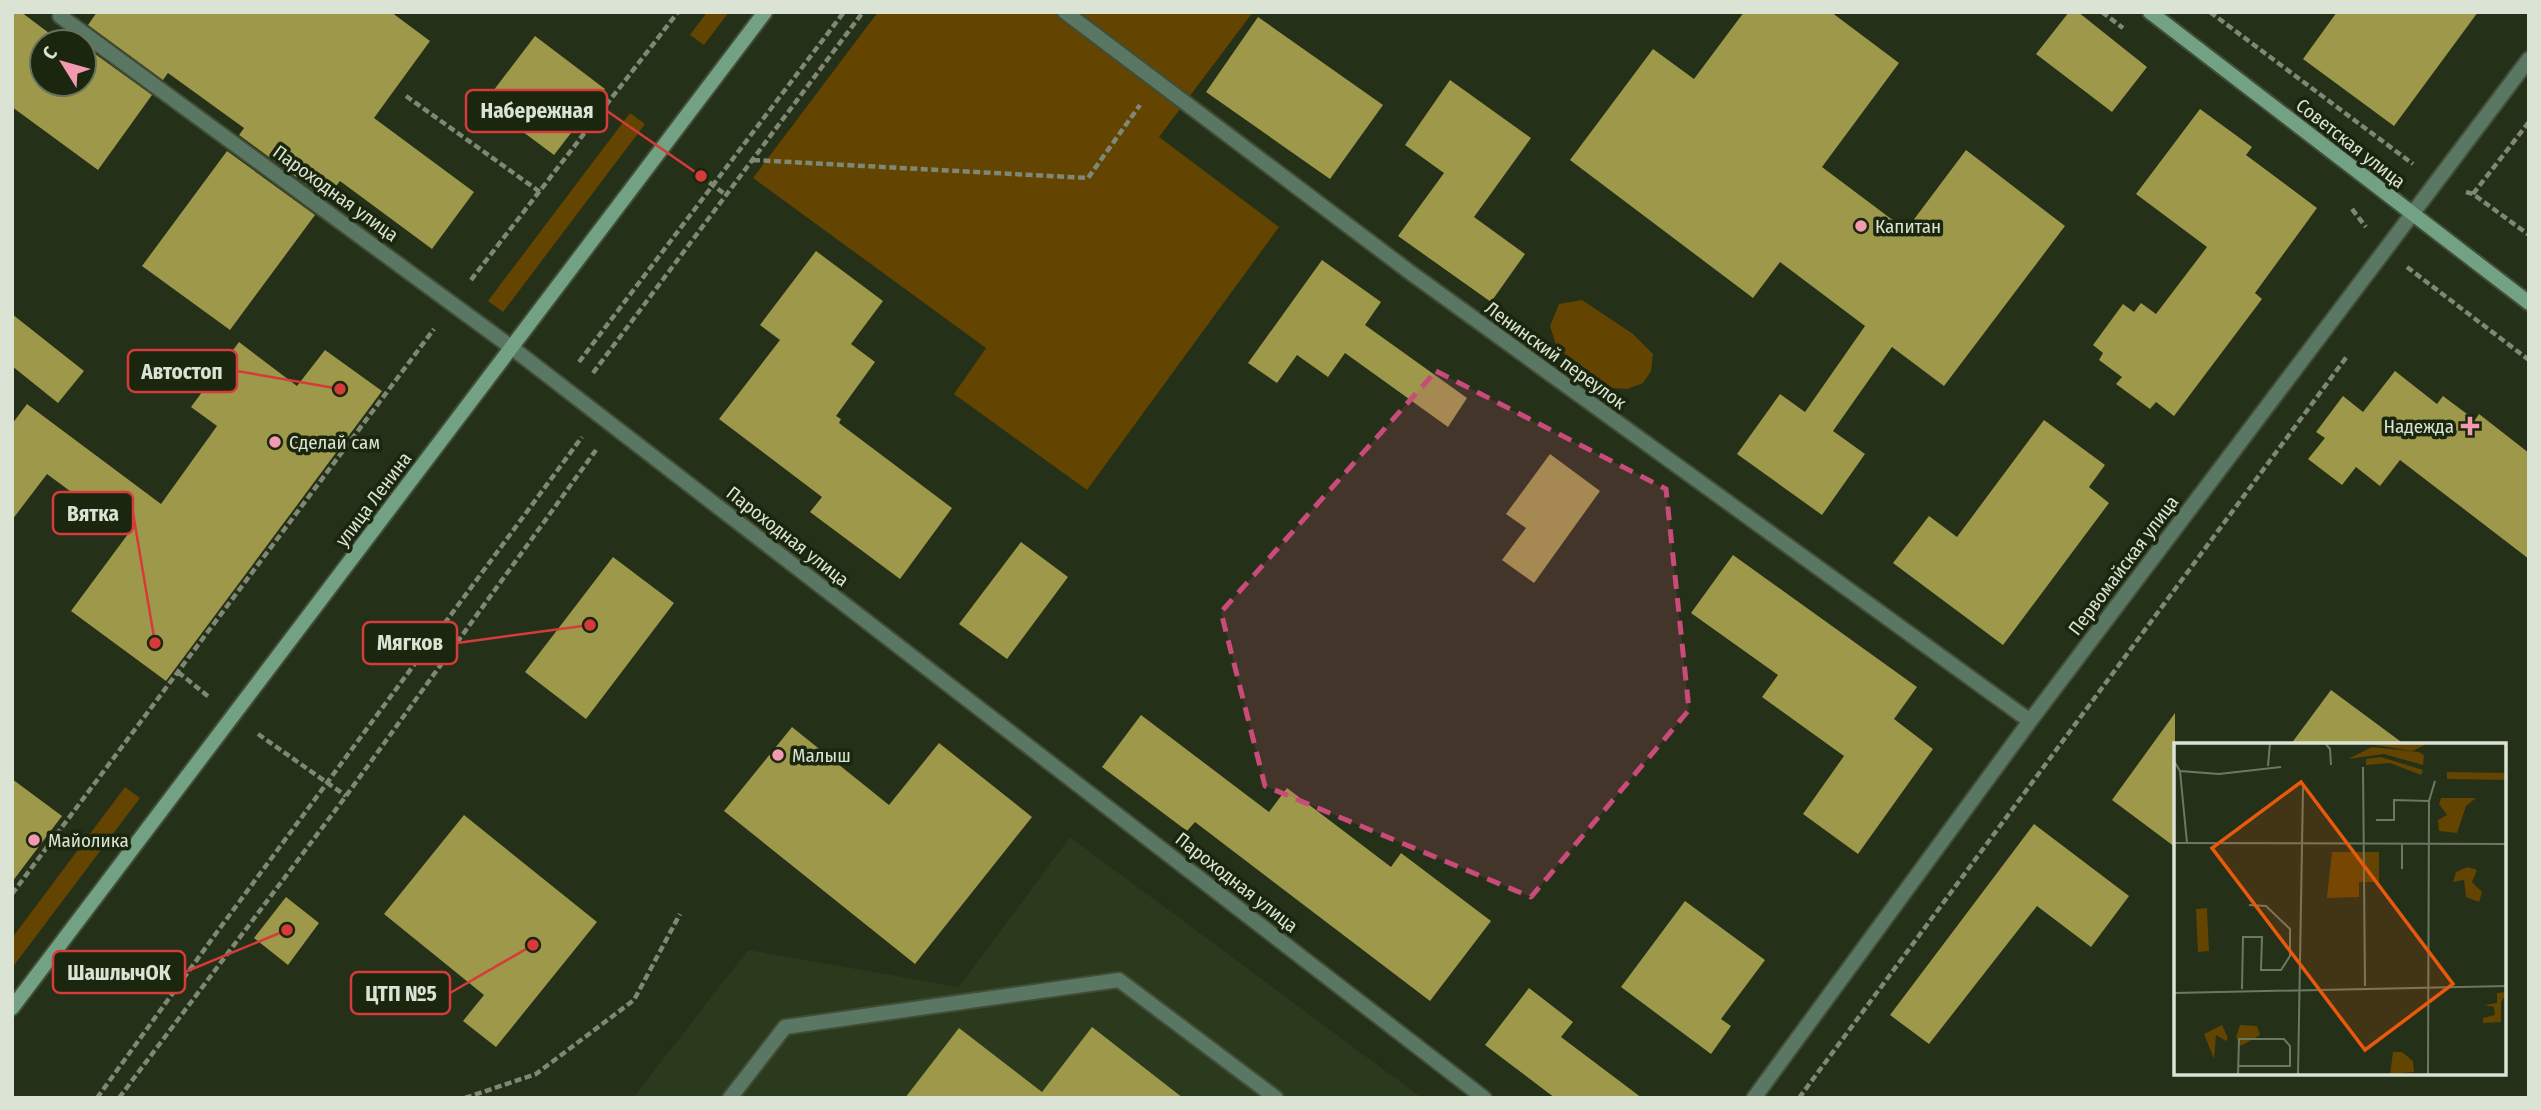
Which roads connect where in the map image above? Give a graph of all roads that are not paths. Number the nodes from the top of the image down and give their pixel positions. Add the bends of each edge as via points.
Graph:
1 (765, 12) edge
2 (1065, 12) edge
3 (2150, 12) edge
4 (60, 16) dead end
5 (2529, 59) edge
6 (2413, 214) junction
7 (2529, 303) edge
8 (511, 347) junction
9 (2030, 721) junction
10 (12, 1008) edge
11 (730, 1098) edge
12 (1276, 1098) edge
13 (1484, 1098) edge
14 (1754, 1098) edge

1 - 8 street, улица Ленина
2 - 9 street, Ленинский переулок via 1410,274
3 - 6 street, Советская улица
4 - 8 street, Пароходная улица
5 - 6 street, Первомайская улица
6 - 7 street, Советская улица
6 - 9 street, Первомайская улица
8 - 10 street, улица Ленина
8 - 13 street, Пароходная улица
9 - 14 street, Первомайская улица
11 - 12 street via 785,1027 1119,980

